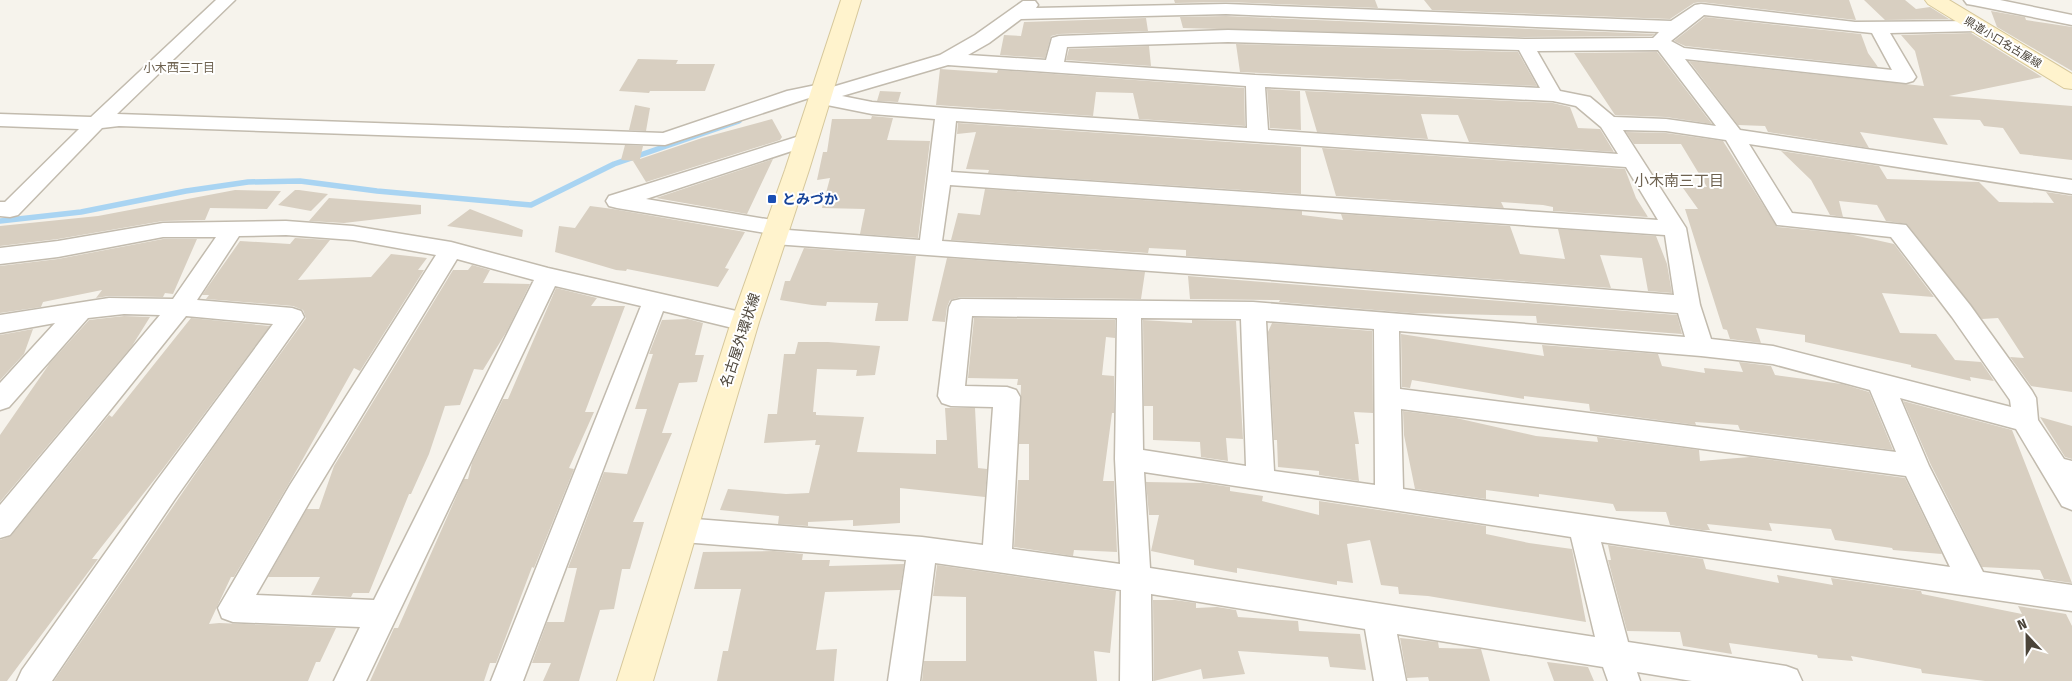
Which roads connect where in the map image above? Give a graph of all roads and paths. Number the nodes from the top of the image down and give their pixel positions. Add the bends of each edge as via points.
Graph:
1 (226, 0) edge
2 (851, 0) edge
3 (1035, 0) edge
4 (1474, 0) edge
5 (1935, 0) edge
6 (1973, 0) edge
7 (1017, 14) junction
8 (1486, 20) junction
9 (2072, 20) edge
10 (1976, 26) junction
11 (1675, 28) junction
12 (1878, 28) junction
13 (1663, 44) junction
14 (1524, 45) junction
15 (1229, 57) junction
16 (947, 59) junction
17 (1054, 66) junction
18 (1255, 81) junction
19 (2072, 83) edge
20 (820, 94) junction
21 (1552, 95) junction
22 (946, 114) junction
23 (0, 120) edge
24 (96, 123) junction
25 (1609, 123) junction
26 (1258, 135) junction
27 (1733, 135) junction
28 (806, 140) junction
29 (1631, 161) junction
30 (940, 178) junction
31 (2072, 187) edge
32 (0, 209) edge
33 (1674, 228) junction
34 (232, 230) junction
35 (776, 232) junction
36 (930, 248) junction
37 (451, 250) junction
38 (0, 256) edge
39 (548, 276) junction
40 (654, 301) junction
41 (1688, 305) junction
42 (179, 308) junction
43 (1129, 308) junction
44 (80, 311) junction
45 (1253, 311) junction
46 (745, 322) junction
47 (1386, 323) junction
48 (0, 324) edge
49 (1701, 347) junction
50 (1880, 382) junction
51 (1387, 397) junction
52 (0, 400) edge
53 (2025, 420) junction
54 (1129, 459) junction
55 (1916, 466) junction
56 (2063, 470) edge
57 (1260, 480) junction
58 (1389, 498) junction
59 (2072, 498) edge
60 (0, 526) edge
61 (1583, 527) junction
62 (682, 530) junction
63 (922, 550) junction
64 (997, 560) junction
65 (1136, 579) junction
66 (1973, 584) junction
67 (2072, 598) edge
68 (382, 614) junction
69 (1379, 618) junction
70 (1620, 667) edge
71 (33, 681) edge
72 (350, 681) edge
73 (507, 681) edge
74 (635, 681) edge
75 (904, 681) edge
76 (1136, 681) edge
77 (1390, 681) edge
78 (1786, 681) edge

1 - 24 street
2 - 20 main road, 名古屋外環状線
3 - 7 street
4 - 8 street
5 - 10 main road, 県道小口名古屋線
6 - 9 street
7 - 8 street via 1226,9
7 - 16 street
8 - 11 street
10 - 12 street
10 - 19 main road, 県道小口名古屋線
11 - 12 street via 1701,9
11 - 13 street via 1661,40
12 - 13 street via 1906,77 1680,54
13 - 14 street
13 - 27 street
14 - 15 street
14 - 21 street
15 - 17 street
15 - 17 street via 1059,42
15 - 18 street
16 - 17 street
16 - 20 street
18 - 21 street
18 - 26 street
20 - 22 street via 872,108
20 - 24 street via 794,95 665,139 119,120
20 - 28 main road, 名古屋外環状線
21 - 25 street via 1583,101
22 - 26 street
22 - 30 street
23 - 24 street
24 - 32 street via 10,210
25 - 27 street via 1666,125
25 - 29 street
26 - 29 street
27 - 31 street
27 - 53 street via 1785,220 1898,230 2023,398
28 - 35 main road, 名古屋外環状線
28 - 35 street via 617,201
29 - 33 street
30 - 33 street
30 - 36 street
33 - 41 street
34 - 37 street via 286,228 343,232
34 - 38 street via 163,230
34 - 42 street
35 - 36 street
35 - 46 main road, 名古屋外環状線
36 - 41 street
37 - 39 street
37 - 68 street via 300,493 233,608
39 - 40 street
39 - 68 street
40 - 46 street
40 - 73 street
41 - 49 street
42 - 44 street via 124,306
42 - 60 street
42 - 71 street via 292,317 165,491
43 - 45 street
43 - 54 street
43 - 64 street via 961,307 951,396 1007,397
44 - 48 street
44 - 52 street
45 - 47 street
45 - 57 street
46 - 62 main road, 名古屋外環状線
47 - 49 street
47 - 51 street
49 - 50 street via 1773,355
50 - 53 street
50 - 55 street
51 - 55 street
51 - 58 street
53 - 56 street
54 - 57 street
54 - 65 street
55 - 66 street
56 - 59 street
57 - 58 street
58 - 61 street
61 - 66 street
61 - 70 street
62 - 63 street
62 - 74 main road, 名古屋外環状線
63 - 64 street
63 - 75 street
64 - 65 street
65 - 69 street
65 - 76 street
66 - 67 street
68 - 72 street
69 - 70 street
69 - 77 street
70 - 78 street

